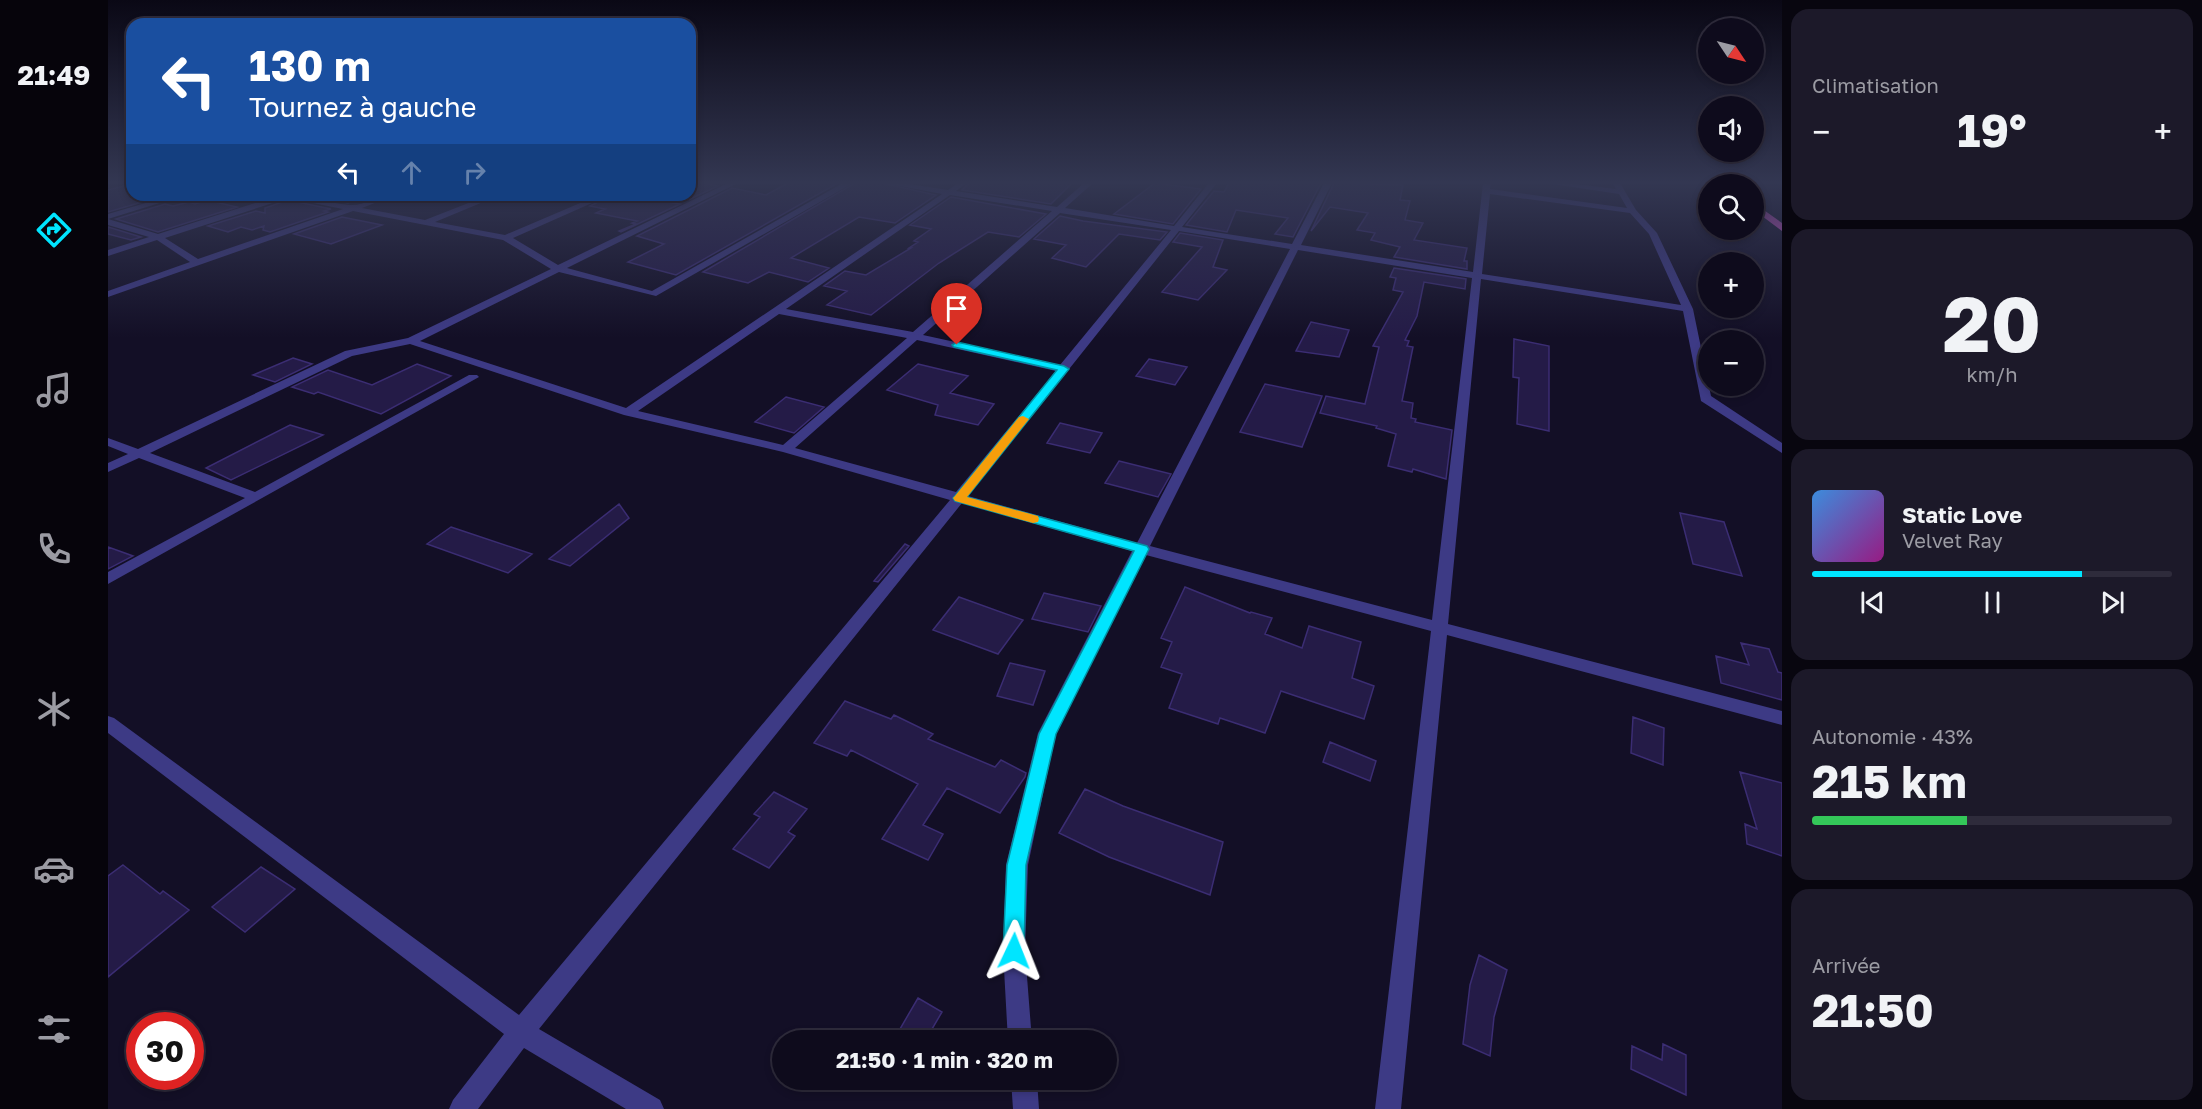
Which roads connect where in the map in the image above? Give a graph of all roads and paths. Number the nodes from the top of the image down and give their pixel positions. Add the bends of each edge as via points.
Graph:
1 (151, 235) edge
2 (165, 235) edge
3 (278, 235) edge
4 (488, 235) edge
5 (514, 235) edge
6 (628, 235) edge
7 (758, 235) edge
8 (887, 235) edge
9 (1030, 235) edge
10 (1171, 235) edge
11 (1214, 235) edge
12 (1302, 235) edge
13 (1481, 235) edge
14 (1654, 235) edge
15 (158, 237) junction
16 (506, 238) junction
17 (1296, 247) junction
18 (108, 253) edge
19 (197, 263) junction
20 (558, 269) junction
21 (1477, 276) junction
22 (108, 294) edge
23 (1688, 309) junction
24 (776, 310) junction
25 (915, 336) junction
26 (411, 341) junction
27 (1064, 369) junction
28 (473, 377) dead end
29 (628, 412) junction
30 (108, 442) edge
31 (1782, 448) edge
32 (786, 449) junction
33 (139, 453) junction
34 (108, 468) edge
35 (256, 497) junction
36 (959, 498) junction
37 (1142, 549) junction
38 (108, 579) edge
39 (1440, 627) junction
40 (1782, 718) edge
41 (108, 723) edge
42 (1019, 1030) edge
43 (521, 1032) junction
44 (1025, 1090) edge
45 (462, 1109) edge
46 (651, 1109) edge
47 (1026, 1109) edge
48 (1388, 1109) edge

1 - 15 street
2 - 15 street
3 - 19 street
4 - 16 street
5 - 16 street
6 - 20 street
7 - 20 street via 653,294
8 - 24 street
9 - 25 street
10 - 27 street
11 - 17 street
12 - 17 street
13 - 21 street
14 - 23 street
15 - 18 street
15 - 19 street
16 - 20 street
17 - 21 street
17 - 37 street
19 - 22 street
20 - 26 street
21 - 23 street
21 - 39 street
23 - 31 street via 1705,398
24 - 25 street
24 - 29 street
25 - 27 street
25 - 32 street
26 - 29 street
26 - 33 street via 349,353
27 - 36 street
28 - 35 street
29 - 32 street
30 - 33 street
32 - 36 street
33 - 34 street
33 - 35 street
35 - 38 street
36 - 37 street
36 - 43 street
37 - 39 street
37 - 42 street via 1047,734 1017,865 1014,951
39 - 40 street
39 - 48 street
41 - 43 street
43 - 45 street
43 - 46 street
44 - 47 street

